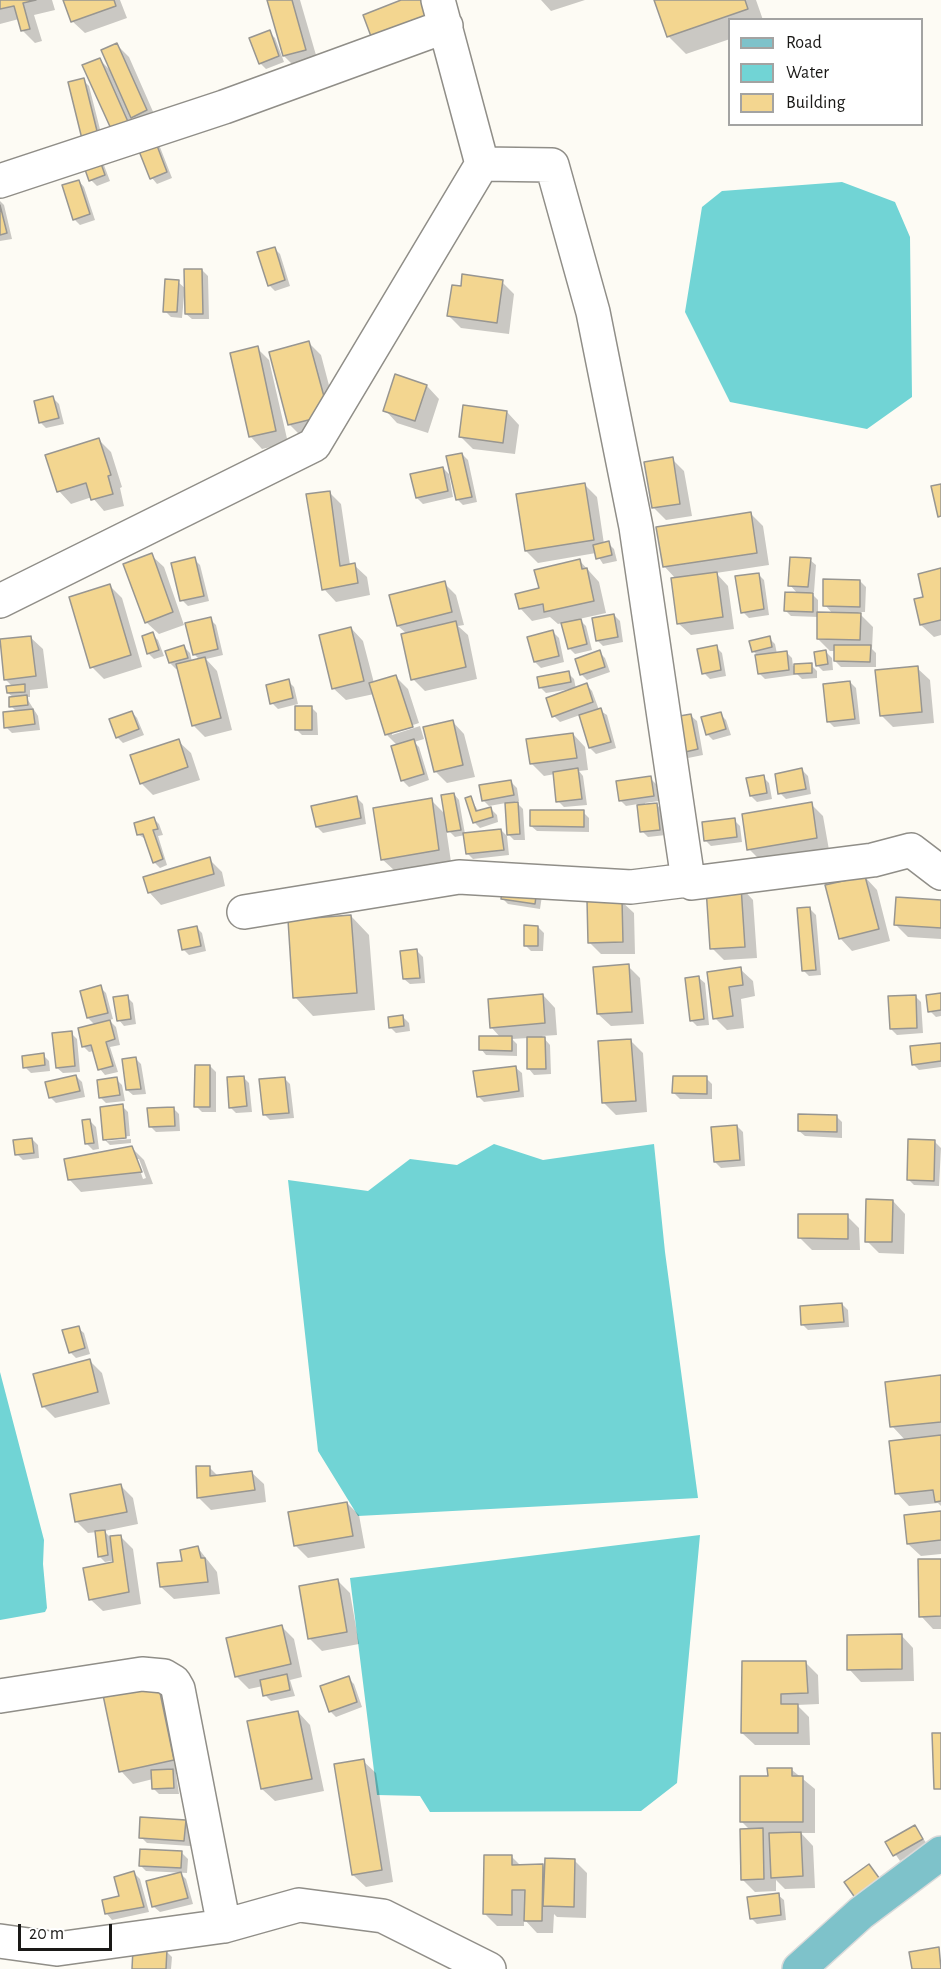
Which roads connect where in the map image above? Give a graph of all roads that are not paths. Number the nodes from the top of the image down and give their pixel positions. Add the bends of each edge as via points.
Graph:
1 (442, 13) edge
2 (482, 164) junction
3 (0, 180) edge
4 (0, 601) edge
5 (941, 873) edge
6 (688, 880) junction
7 (244, 912) dead end
8 (0, 1696) edge
9 (941, 1853) edge
10 (224, 1926) junction
11 (0, 1941) edge
12 (489, 1969) edge
13 (799, 1969) edge

1 - 2 street
1 - 3 street via 224,106
2 - 4 street via 314,446
2 - 6 street via 552,165 593,312 636,527
5 - 6 street via 911,850 873,860 693,883
6 - 7 street via 631,887 459,877
8 - 10 street via 142,1674 164,1676 174,1682
9 - 13 main road via 861,1913
10 - 11 street via 57,1950
10 - 12 street via 299,1905 382,1916

